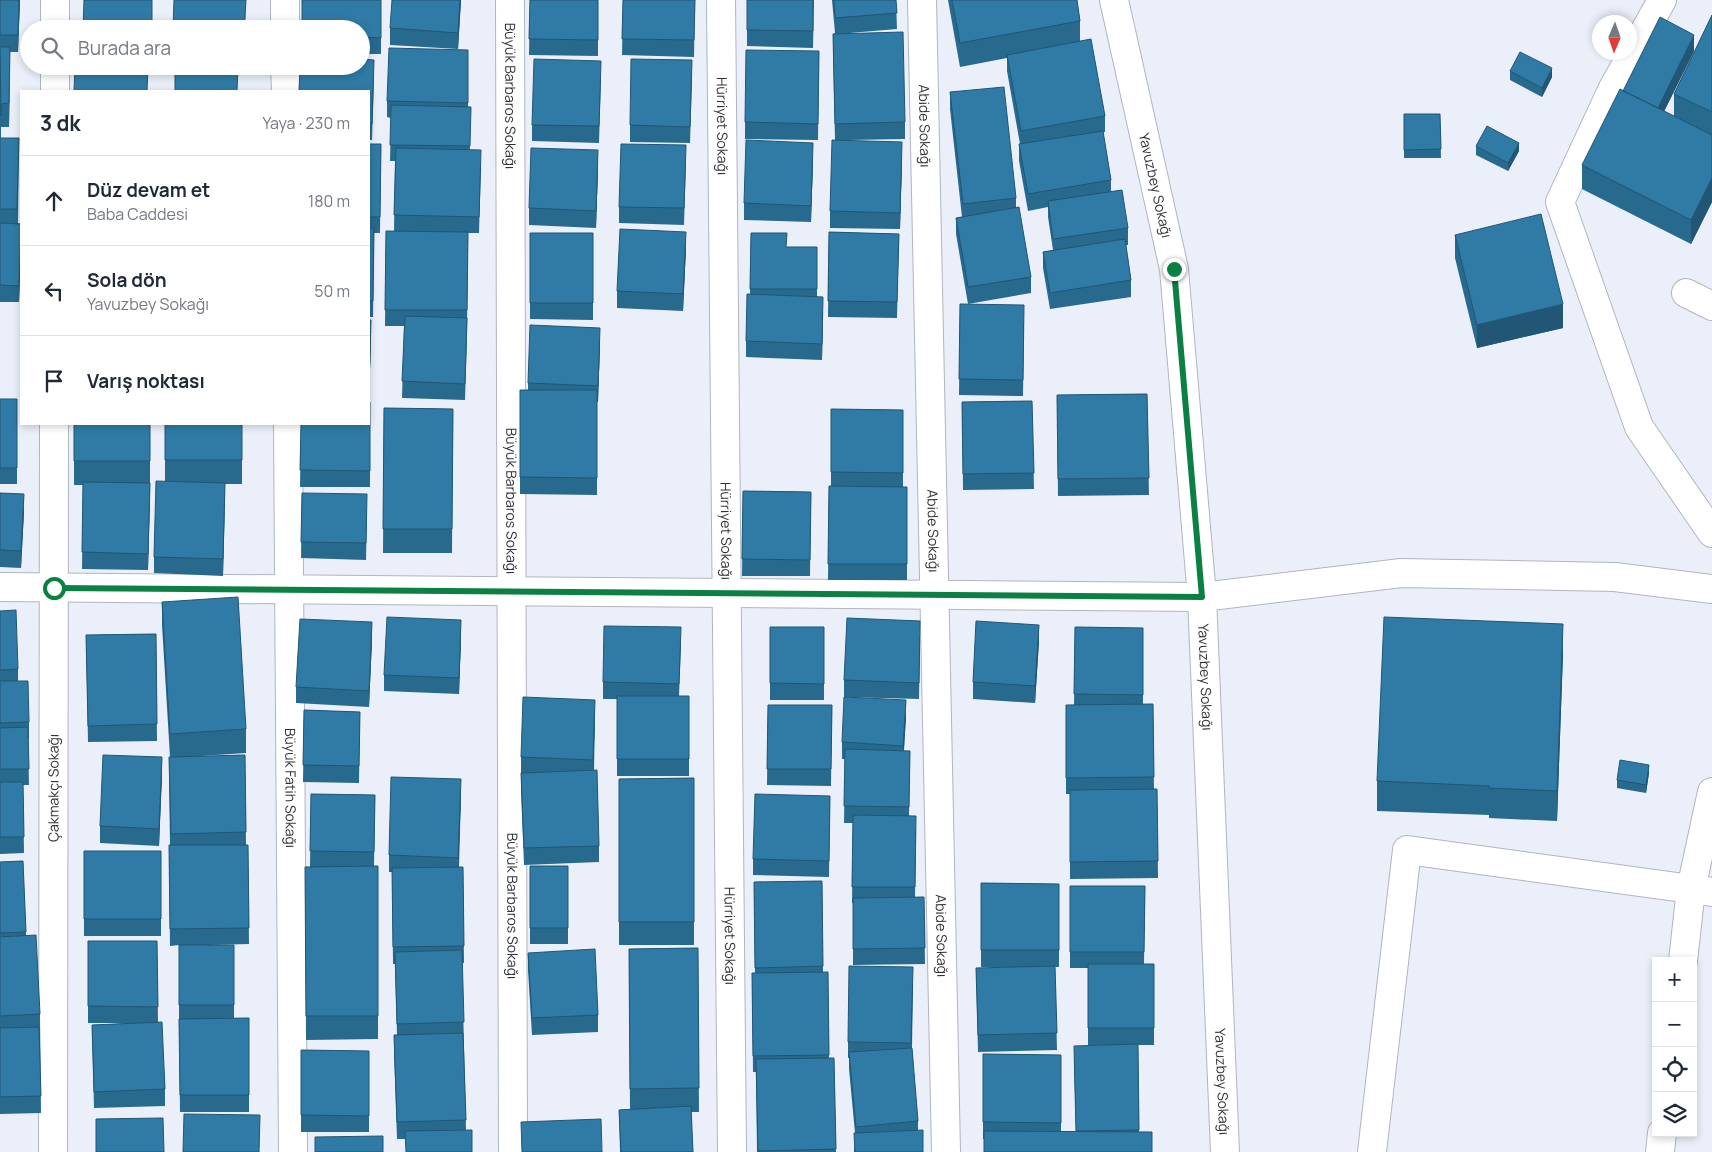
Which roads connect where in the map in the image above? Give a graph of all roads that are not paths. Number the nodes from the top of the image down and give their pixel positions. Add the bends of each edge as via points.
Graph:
1 (55, 0) edge
2 (285, 0) edge
3 (510, 0) edge
4 (721, 0) edge
5 (922, 0) edge
6 (1114, 0) edge
7 (1662, 0) edge
8 (55, 20) edge
9 (285, 20) edge
10 (55, 75) edge
11 (285, 75) edge
12 (55, 90) edge
13 (286, 90) edge
14 (1686, 294) dead end
15 (1712, 306) edge
16 (54, 425) edge
17 (288, 425) edge
18 (1712, 533) edge
19 (0, 587) edge
20 (54, 588) junction
21 (289, 589) junction
22 (1712, 589) edge
23 (511, 591) junction
24 (726, 593) junction
25 (933, 595) junction
26 (1202, 597) junction
27 (1712, 792) edge
28 (1702, 890) edge
29 (1684, 957) edge
30 (1662, 1137) edge
31 (53, 1152) edge
32 (293, 1152) edge
33 (512, 1152) edge
34 (732, 1152) edge
35 (946, 1152) edge
36 (1225, 1152) edge
37 (1372, 1152) edge
38 (1660, 1152) edge

1 - 8 street
2 - 9 street
3 - 23 street, Büyük Barbaros Sokağı
4 - 24 street, Hürriyet Sokağı
5 - 25 street, Abide Sokağı
6 - 26 street, Yavuzbey Sokağı via 1174,269
7 - 18 street via 1613,88 1560,202 1639,427
10 - 12 street
11 - 13 street
14 - 15 street
16 - 20 street, Çakmakçı Sokağı
17 - 21 street, Büyük Fatih Sokağı
19 - 20 street
20 - 21 street
20 - 31 street, Çakmakçı Sokağı
21 - 23 street
21 - 32 street, Büyük Fatih Sokağı
22 - 26 street via 1615,577 1401,573
23 - 24 street
23 - 33 street, Büyük Barbaros Sokağı
24 - 25 street
24 - 34 street, Hürriyet Sokağı
25 - 26 street
25 - 35 street, Abide Sokağı
26 - 36 street, Yavuzbey Sokağı
27 - 28 street
28 - 29 street
28 - 37 street via 1407,850
30 - 38 street

